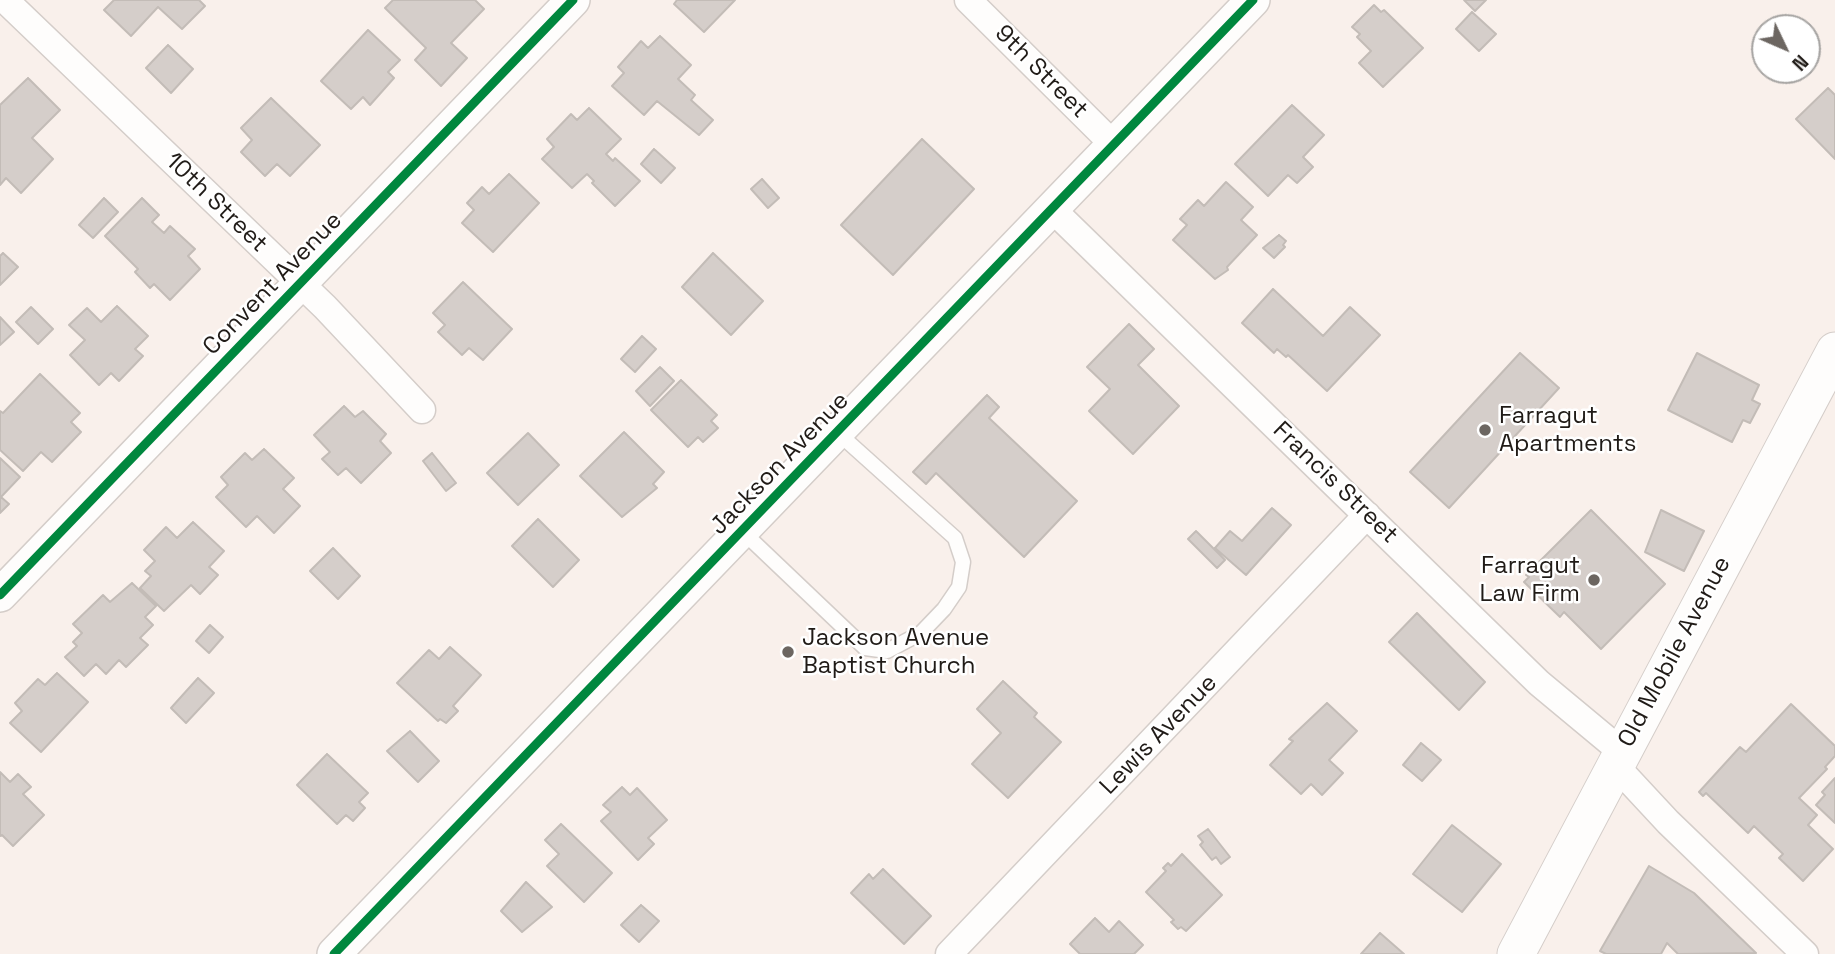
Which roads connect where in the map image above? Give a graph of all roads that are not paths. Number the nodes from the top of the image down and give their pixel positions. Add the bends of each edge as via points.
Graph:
1 (5, 0) edge
2 (573, 0) edge
3 (968, 0) edge
4 (1253, 0) edge
5 (1114, 145) junction
6 (1052, 209) junction
7 (300, 284) junction
8 (1835, 351) edge
9 (422, 410) dead end
10 (836, 432) junction
11 (1367, 515) junction
12 (742, 531) junction
13 (0, 595) edge
14 (1619, 759) junction
15 (334, 954) edge
16 (949, 954) edge
17 (1516, 954) edge
18 (1805, 954) edge

1 - 7 street, 10th Street
2 - 7 street, Convent Avenue
3 - 5 street, 9th Street
4 - 5 street, Jackson Avenue
5 - 6 street, Jackson Avenue
6 - 10 street, Jackson Avenue
6 - 11 street, Francis Street
7 - 9 street, 10th Street
7 - 13 street, Convent Avenue
8 - 14 main road, Old Mobile Avenue
10 - 12 street, Jackson Avenue
10 - 12 lane via 955,538 963,562 960,587 921,633 887,651 864,648
11 - 14 street, Francis Street
11 - 16 street, Lewis Avenue
12 - 15 street, Jackson Avenue
14 - 17 main road, Old Mobile Avenue
14 - 18 street, Francis Street via 1668,822

